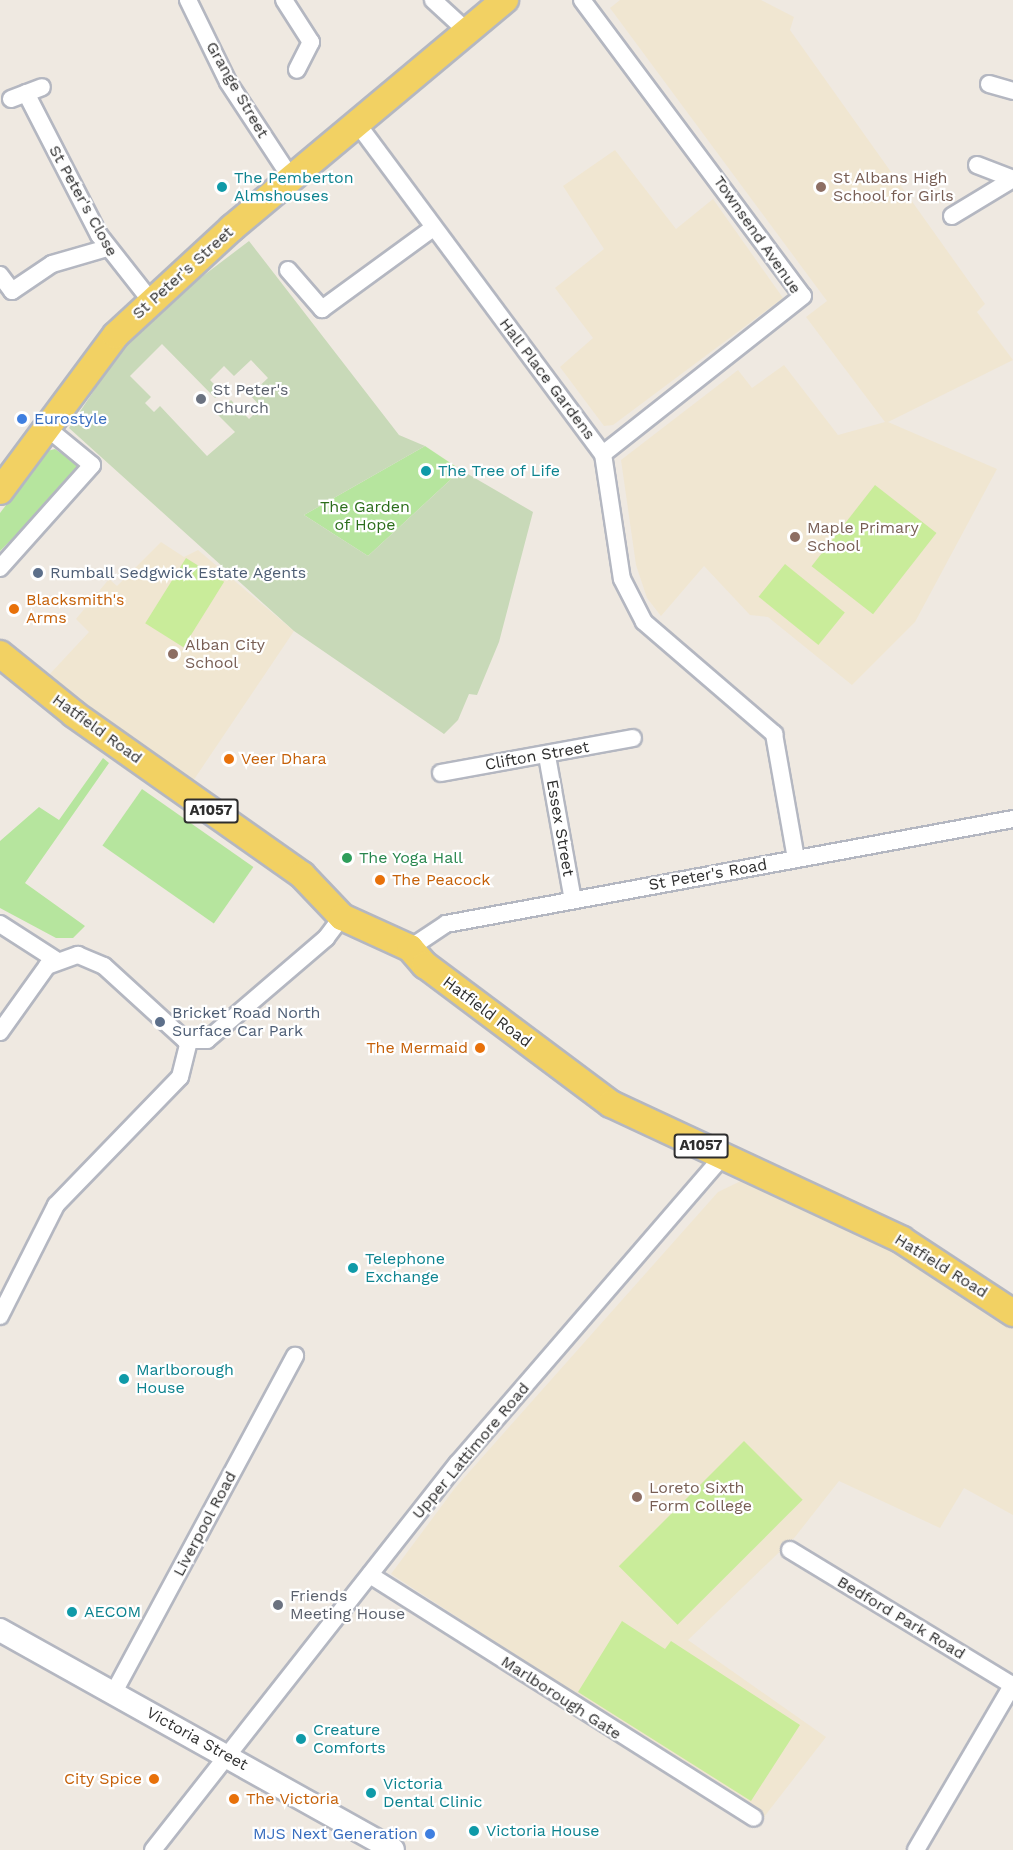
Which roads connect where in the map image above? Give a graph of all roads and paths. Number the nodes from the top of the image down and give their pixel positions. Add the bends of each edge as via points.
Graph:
1 (188, 0) edge
2 (433, 0) edge
3 (505, 0) edge
4 (582, 0) edge
5 (290, 2) edge
6 (470, 34) junction
7 (297, 69) dead end
8 (989, 84) dead end
9 (1011, 84) edge
10 (42, 87) dead end
11 (359, 126) junction
12 (977, 165) dead end
13 (291, 178) junction
14 (1013, 179) edge
15 (952, 216) dead end
16 (434, 228) junction
17 (107, 248) junction
18 (288, 270) dead end
19 (0, 275) edge
20 (151, 301) junction
21 (47, 428) junction
22 (603, 454) junction
23 (0, 492) edge
24 (0, 568) edge
25 (0, 654) edge
26 (633, 738) dead end
27 (547, 756) junction
28 (441, 773) dead end
29 (1013, 819) edge
30 (796, 859) junction
31 (573, 900) junction
32 (342, 916) junction
33 (0, 924) edge
34 (410, 948) junction
35 (57, 960) junction
36 (0, 1032) edge
37 (189, 1042) junction
38 (723, 1156) junction
39 (1013, 1312) edge
40 (0, 1316) edge
41 (295, 1356) dead end
42 (790, 1550) dead end
43 (370, 1575) junction
44 (0, 1630) edge
45 (1013, 1685) edge
46 (114, 1692) junction
47 (229, 1756) junction
48 (754, 1818) dead end
49 (153, 1850) edge
50 (393, 1850) edge
51 (916, 1850) edge

1 - 13 street, Grange Street via 228,82
2 - 6 street
3 - 6 main road, St Peter's Street
4 - 22 street, Townsend Avenue via 803,296
5 - 7 street via 311,42
6 - 11 main road, St Peter's Street
8 - 9 street
10 - 17 street, St Peter's Close via 19,96
11 - 13 main road, St Peter's Street
11 - 16 street, Hall Place Gardens
12 - 14 street
13 - 20 main road, St Peter's Street
14 - 15 street
16 - 18 street via 322,309
16 - 22 street, Hall Place Gardens
17 - 19 street via 52,264 12,291
17 - 20 street, St Peter's Close
20 - 21 main road, St Peter's Street via 116,335
21 - 23 main road, St Peter's Street
21 - 24 street via 92,465
22 - 30 street, Hall Place Gardens via 630,601 644,622 774,734
25 - 32 main road, Hatfield Road / A1057 via 74,714 302,875
26 - 27 street, Clifton Street
27 - 28 street, Clifton Street
27 - 31 street, Essex Street
29 - 30 street, St Peter's Road
30 - 31 street, St Peter's Road
31 - 34 street, St Peter's Road via 446,924
32 - 34 main road, Hatfield Road / A1057
32 - 37 street via 326,938 227,1028
33 - 35 street
34 - 38 main road, Hatfield Road / A1057 via 424,965 611,1104
35 - 36 street
35 - 37 street via 78,955 97,961
37 - 40 street via 180,1077 64,1195
38 - 39 main road, Hatfield Road / A1057 via 903,1240
38 - 43 street, Upper Lattimore Road via 458,1463
41 - 46 street, Liverpool Road
42 - 45 street, Bedford Park Road
43 - 47 street, Upper Lattimore Road
43 - 48 street, Marlborough Gate
44 - 46 main road, Victoria Street
45 - 51 street
46 - 47 main road, Victoria Street
47 - 49 street, Upper Lattimore Road
47 - 50 main road, Victoria Street

